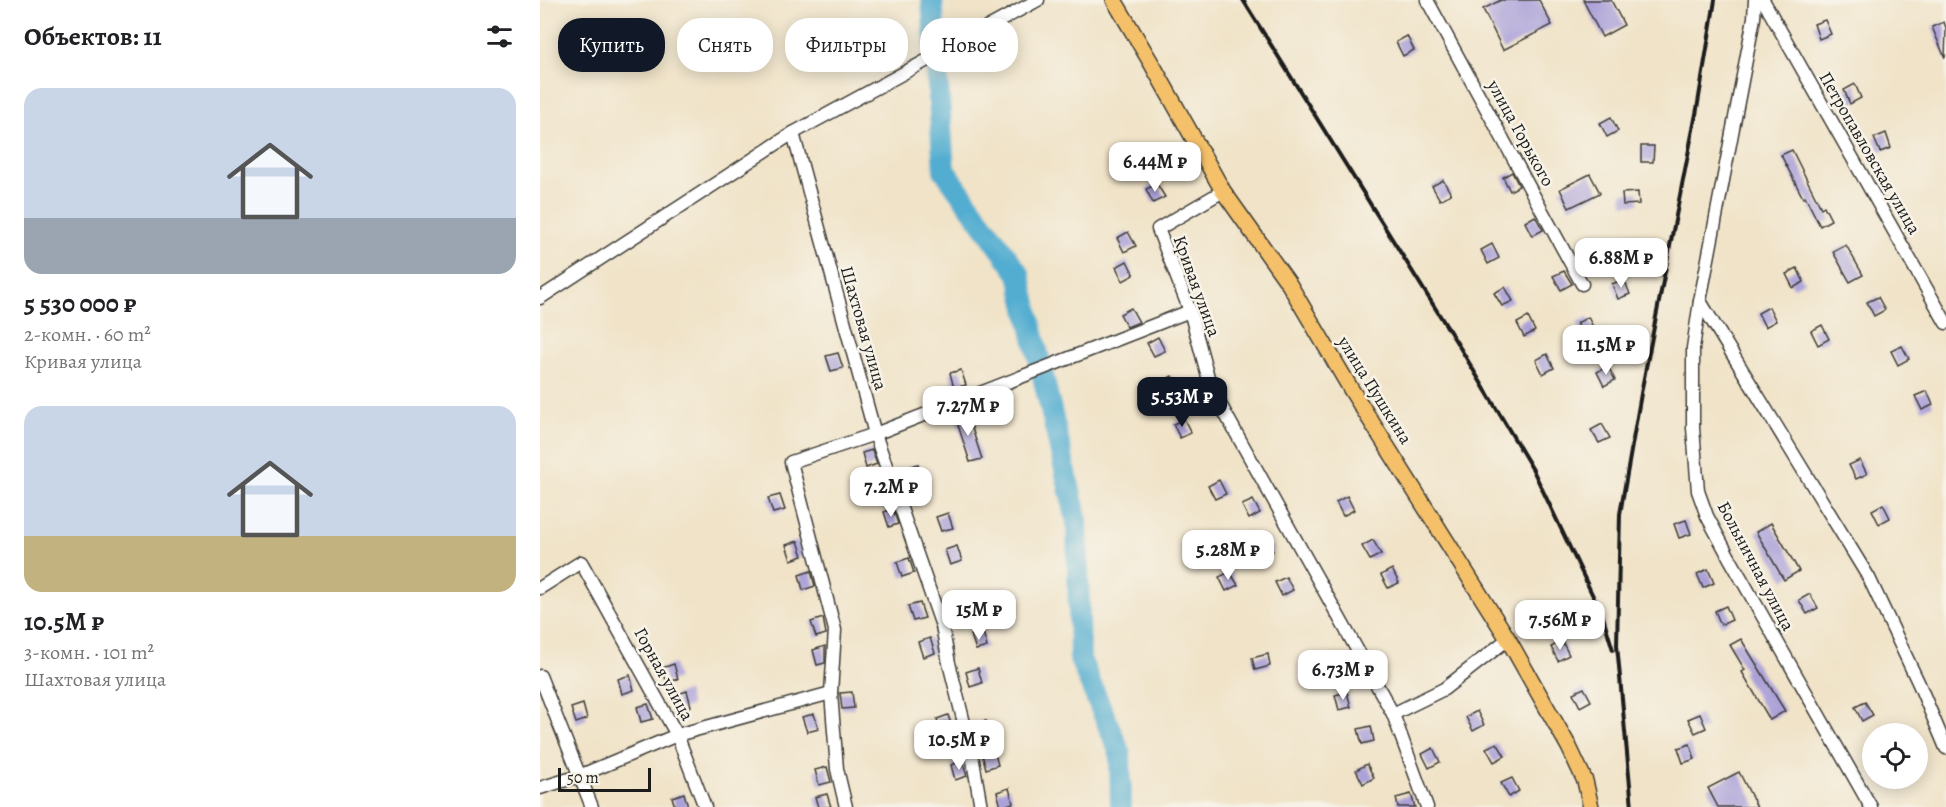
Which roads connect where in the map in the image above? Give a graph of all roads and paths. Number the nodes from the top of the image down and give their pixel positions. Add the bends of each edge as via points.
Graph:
1 (1038, 0) edge
2 (1114, 0) edge
3 (1427, 0) edge
4 (1755, 0) edge
5 (1763, 0) edge
6 (793, 133) junction
7 (1223, 191) junction
8 (1582, 284) dead end
9 (540, 298) edge
10 (1700, 301) junction
11 (1190, 311) junction
12 (1946, 323) edge
13 (875, 434) junction
14 (540, 588) edge
15 (1509, 639) junction
16 (540, 676) edge
17 (831, 693) junction
18 (1393, 714) junction
19 (677, 735) junction
20 (1946, 748) edge
21 (579, 776) junction
22 (540, 788) edge
23 (592, 807) edge
24 (705, 807) edge
25 (846, 807) edge
26 (981, 807) edge
27 (1427, 807) edge
28 (1591, 807) edge
29 (1871, 807) edge

1 - 6 street
2 - 7 main road, улица Пушкина
3 - 8 street, улица Горького
4 - 10 street, Больничная улица
5 - 12 street, Петропавловская улица
6 - 9 street
6 - 13 street, Шахтовая улица
7 - 11 street, Кривая улица via 1158,229
7 - 15 main road, улица Пушкина via 1289,284 1352,392
10 - 20 street via 1869,578
10 - 29 street, Больничная улица via 1693,348 1698,491 1729,557
11 - 13 street
11 - 18 street, Кривая улица via 1211,388
13 - 17 street via 791,462 835,630
13 - 26 street, Шахтовая улица via 942,626
14 - 19 street, Горная улица via 581,562
15 - 18 street via 1444,689
15 - 28 main road, улица Пушкина via 1569,747 1585,781
16 - 21 street
17 - 19 street
17 - 25 street via 837,769
18 - 27 street, Кривая улица
19 - 21 street
19 - 24 street, Горная улица
21 - 22 street
21 - 23 street

